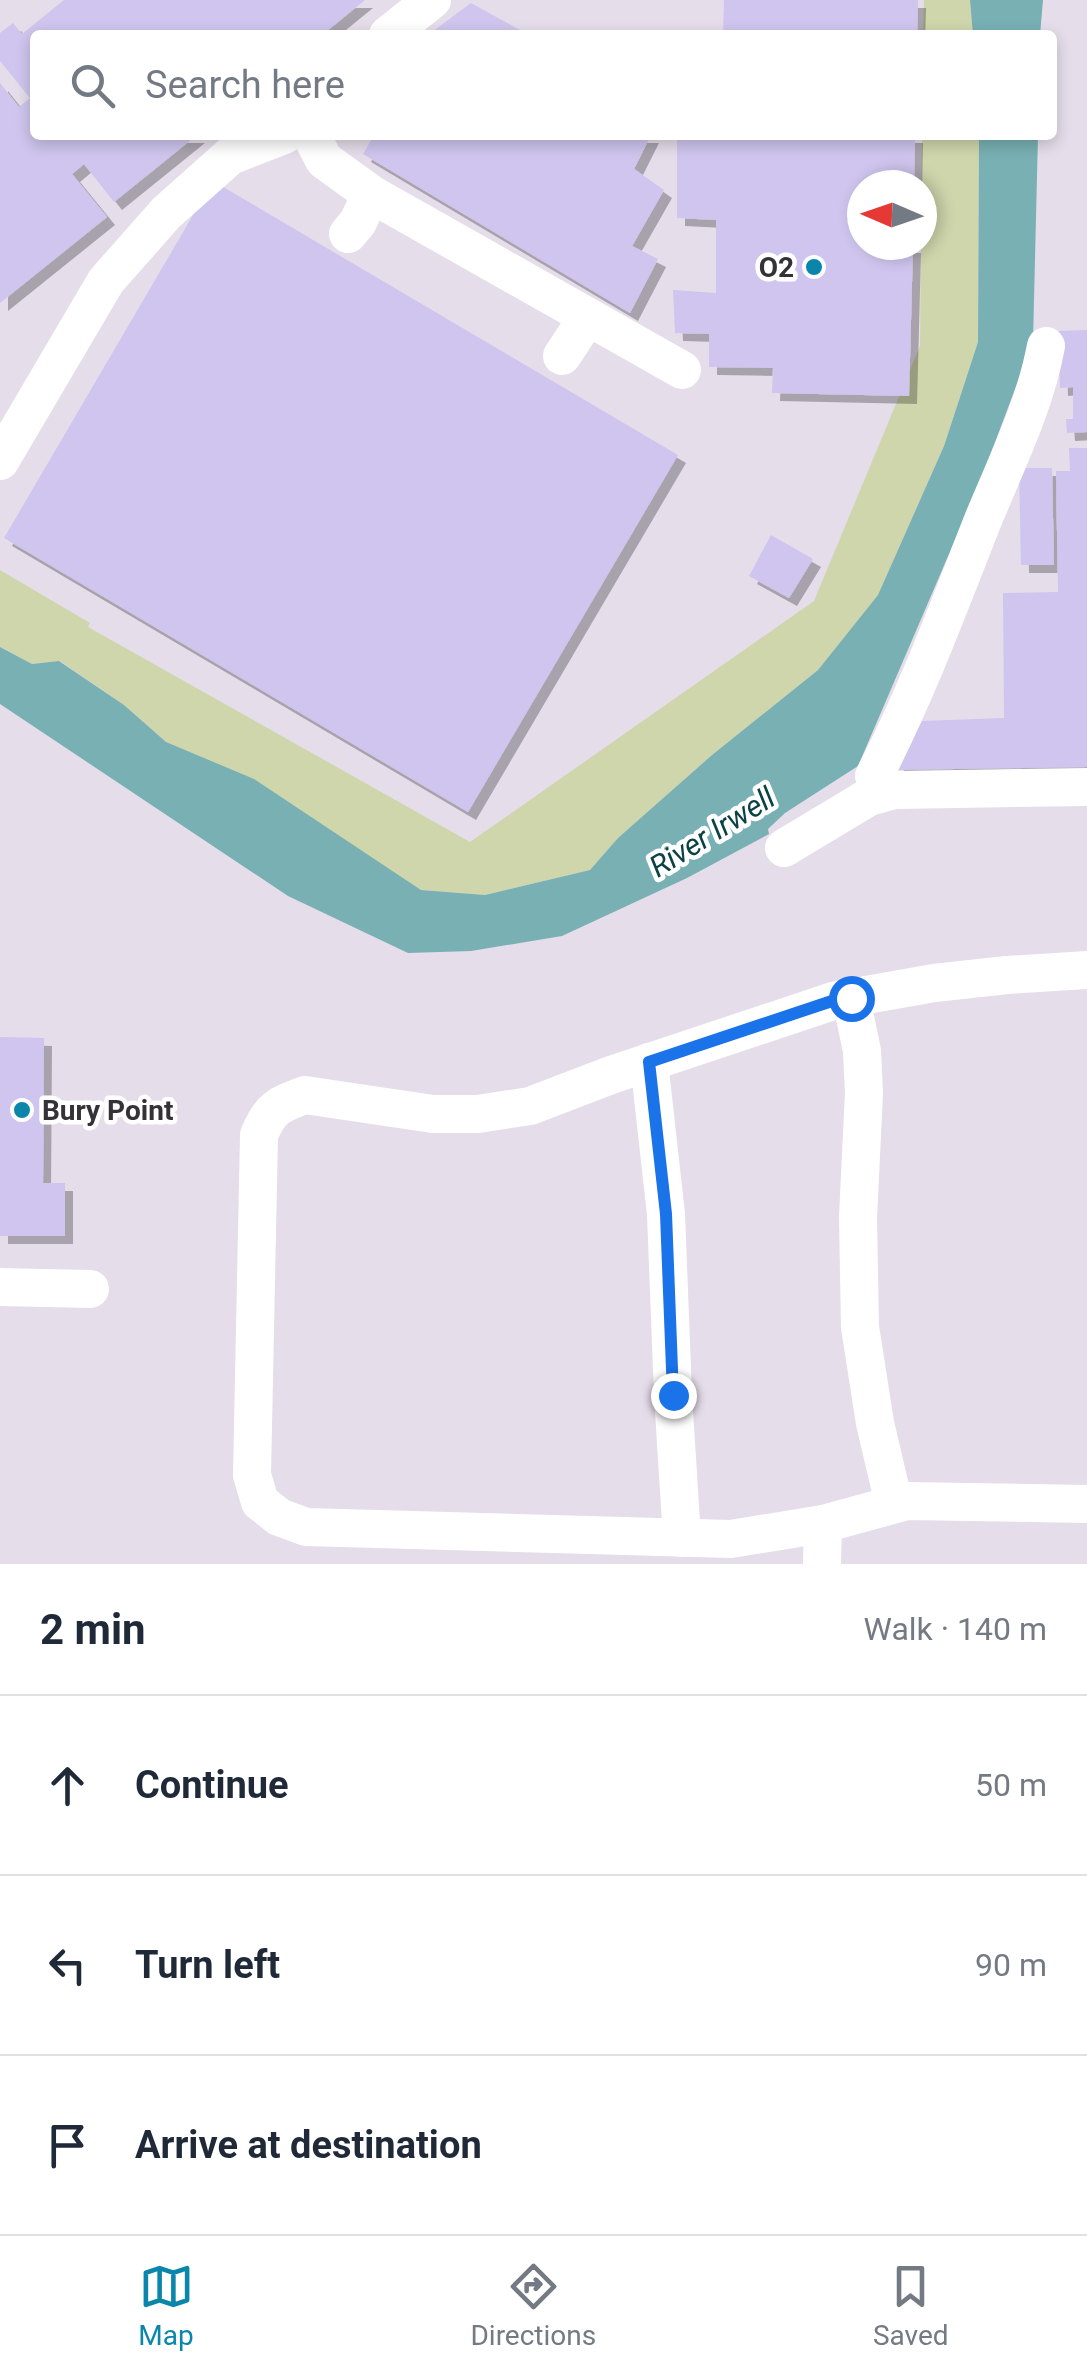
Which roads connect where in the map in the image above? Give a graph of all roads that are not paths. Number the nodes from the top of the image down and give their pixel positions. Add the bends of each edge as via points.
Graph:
1 (432, 0) edge
2 (394, 30) edge
3 (271, 140) edge
4 (314, 140) edge
5 (371, 194) junction
6 (348, 234) dead end
7 (587, 318) junction
8 (1046, 346) dead end
9 (562, 356) dead end
10 (682, 370) dead end
11 (0, 461) edge
12 (1087, 787) edge
13 (880, 794) junction
14 (784, 848) dead end
15 (1087, 970) edge
16 (851, 998) junction
17 (649, 1062) junction
18 (0, 1287) edge
19 (90, 1289) dead end
20 (894, 1504) junction
21 (1087, 1504) edge
22 (822, 1524) junction
23 (682, 1538) junction
24 (424, 1547) edge
25 (822, 1564) edge

1 - 2 street
3 - 11 street via 230,156 166,212 106,281
4 - 5 street via 324,160
5 - 6 street
5 - 7 street
7 - 9 street
7 - 10 street
8 - 13 street via 994,495 874,776
12 - 13 street
13 - 14 street
15 - 16 street via 934,983
16 - 17 street
16 - 20 street via 864,1093 860,1327
17 - 23 street via 666,1214
17 - 24 street via 530,1106 478,1114 305,1095 268,1113 259,1135 252,1476 260,1502 279,1518 306,1526
18 - 19 street
20 - 21 street
20 - 22 street
22 - 23 street via 731,1540
22 - 25 street
23 - 24 street

